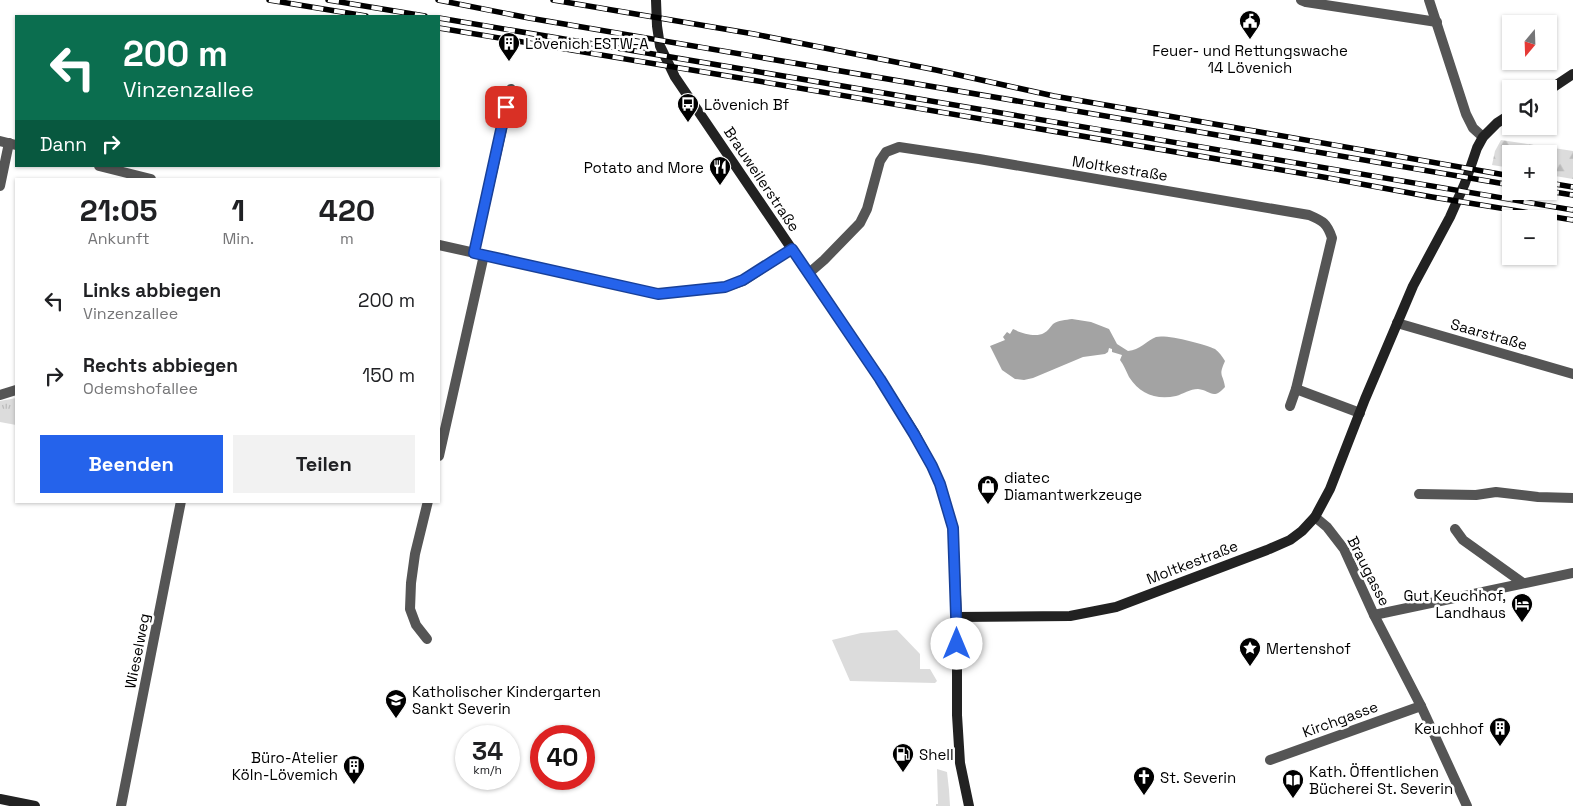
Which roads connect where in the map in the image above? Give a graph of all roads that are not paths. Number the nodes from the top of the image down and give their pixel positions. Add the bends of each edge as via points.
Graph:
1 (647, 0) edge
2 (1301, 0) edge
3 (1429, 0) edge
4 (656, 5) edge
5 (1437, 22) junction
6 (1573, 74) edge
7 (1557, 85) edge
8 (511, 89) dead end
9 (1502, 119) edge
10 (1483, 137) junction
11 (8, 143) edge
12 (101, 167) edge
13 (114, 174) edge
14 (144, 178) edge
15 (0, 186) edge
16 (440, 245) edge
17 (792, 249) junction
18 (474, 253) junction
19 (484, 255) junction
20 (809, 273) junction
21 (1397, 323) junction
22 (1573, 374) edge
23 (1296, 389) junction
24 (15, 390) edge
25 (0, 395) edge
26 (1290, 406) dead end
27 (1360, 413) junction
28 (440, 452) edge
29 (1419, 494) dead end
30 (1573, 498) edge
31 (181, 503) edge
32 (428, 503) edge
33 (1315, 517) junction
34 (1455, 529) dead end
35 (1573, 573) edge
36 (1523, 583) junction
37 (1374, 615) junction
38 (957, 618) junction
39 (427, 639) dead end
40 (1421, 706) junction
41 (1270, 760) dead end
42 (0, 799) edge
43 (35, 806) edge
44 (121, 806) edge
45 (968, 806) edge
46 (1467, 806) edge

1 - 4 street
2 - 5 street
3 - 5 street
4 - 17 street, Brauweilerstraße via 660,46 675,77
5 - 10 street via 1466,114 1473,128
6 - 7 street
8 - 18 street
9 - 10 street, Moltkestraße
10 - 21 street, Moltkestraße via 1450,217
11 - 15 street
12 - 13 street
13 - 14 street
16 - 18 street
17 - 19 street via 743,280 725,287 658,294
17 - 20 street, Brauweilerstraße
18 - 19 street
19 - 28 street
20 - 23 street, Moltkestraße via 860,223 867,210 880,161 886,152 899,147 1309,215 1328,227 1332,238
20 - 38 street, Brauweilerstraße via 910,426 944,493 953,528
21 - 22 street, Saarstraße
21 - 27 street, Moltkestraße
23 - 26 street, Moltkestraße
23 - 27 street
24 - 25 street
27 - 33 street, Moltkestraße via 1330,489
29 - 30 street via 1496,492
31 - 44 street, Wieselweg
32 - 39 street via 415,554 410,608 416,625
33 - 37 street, Braugasse via 1344,549
33 - 38 street, Moltkestraße via 1290,540 1116,607 1070,616
34 - 36 street via 1463,540
35 - 36 street
36 - 37 street
37 - 40 street, Braugasse
38 - 45 street, Brauweilerstraße via 957,715 960,763
40 - 41 street, Kirchgasse
40 - 46 street, Braugasse
42 - 43 street

